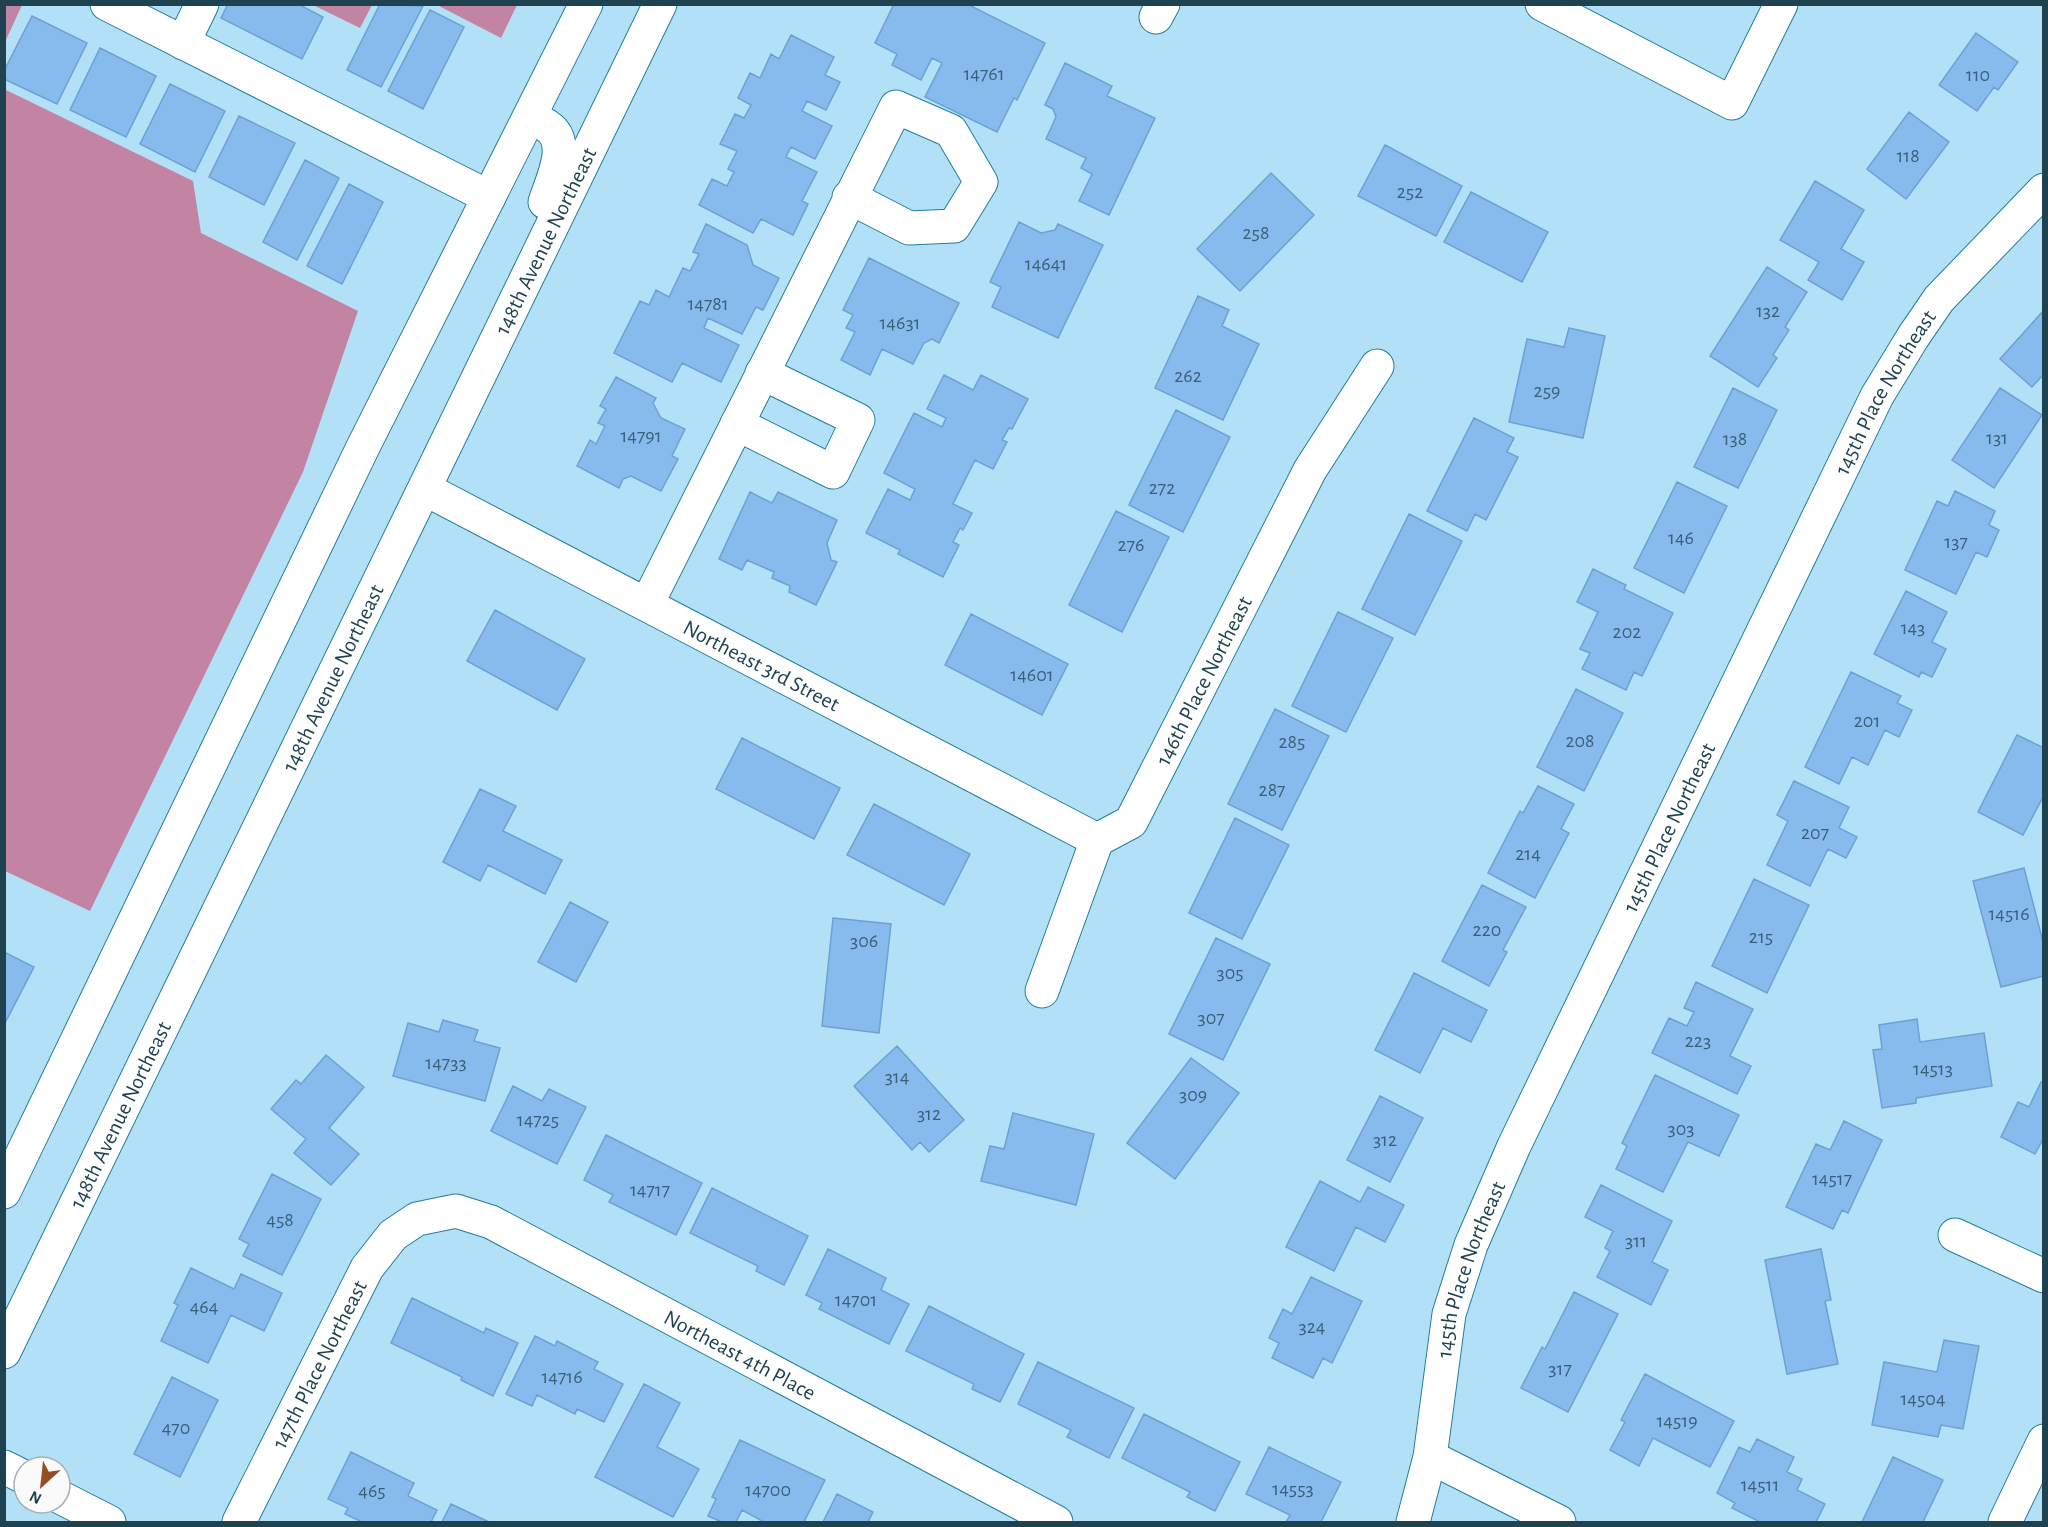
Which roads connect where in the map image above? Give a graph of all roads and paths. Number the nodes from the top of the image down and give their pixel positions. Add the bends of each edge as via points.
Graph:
1 (107, 4) edge
2 (202, 4) edge
3 (586, 4) edge
4 (660, 4) edge
5 (1542, 4) edge
6 (1781, 4) edge
7 (183, 43) junction
8 (530, 117) junction
9 (2043, 190) edge
10 (489, 197) junction
11 (849, 197) dead end
12 (514, 302) junction
13 (1377, 366) dead end
14 (762, 373) junction
15 (737, 424) junction
16 (425, 489) junction
17 (647, 604) junction
18 (1097, 840) junction
19 (1042, 991) dead end
20 (4, 1192) edge
21 (417, 1219) joint
22 (1955, 1235) dead end
23 (2043, 1276) edge
24 (4, 1352) edge
25 (2043, 1441) edge
26 (1430, 1457) junction
27 (72, 1503) edge
28 (109, 1522) edge
29 (239, 1522) edge
30 (1056, 1522) edge
31 (1413, 1522) edge
32 (1559, 1522) edge
33 (2005, 1522) edge

1 - 7 street
2 - 7 street
3 - 8 street
4 - 12 street, 148th Avenue Northeast
5 - 6 street via 1731,103
7 - 10 street
8 - 10 street
8 - 12 street via 549,127 559,141 559,159
9 - 26 street, 145th Place Northeast via 1939,299 1866,417 1514,1146 1471,1245 1449,1314
10 - 20 street via 363,447
11 - 14 street
12 - 16 street, 148th Avenue Northeast
13 - 18 street, 146th Place Northeast via 1310,470 1131,822
14 - 15 street
14 - 15 street via 858,420 833,472
15 - 17 street
16 - 17 street, Northeast 3rd Street
16 - 24 street, 148th Avenue Northeast
17 - 18 street, Northeast 3rd Street
18 - 19 street
21 - 29 street, 147th Place Northeast via 393,1235 367,1268
21 - 30 street, Northeast 4th Place via 456,1211 491,1222
22 - 23 street
25 - 33 street
26 - 31 street, 145th Place Northeast
26 - 32 street
27 - 28 street

